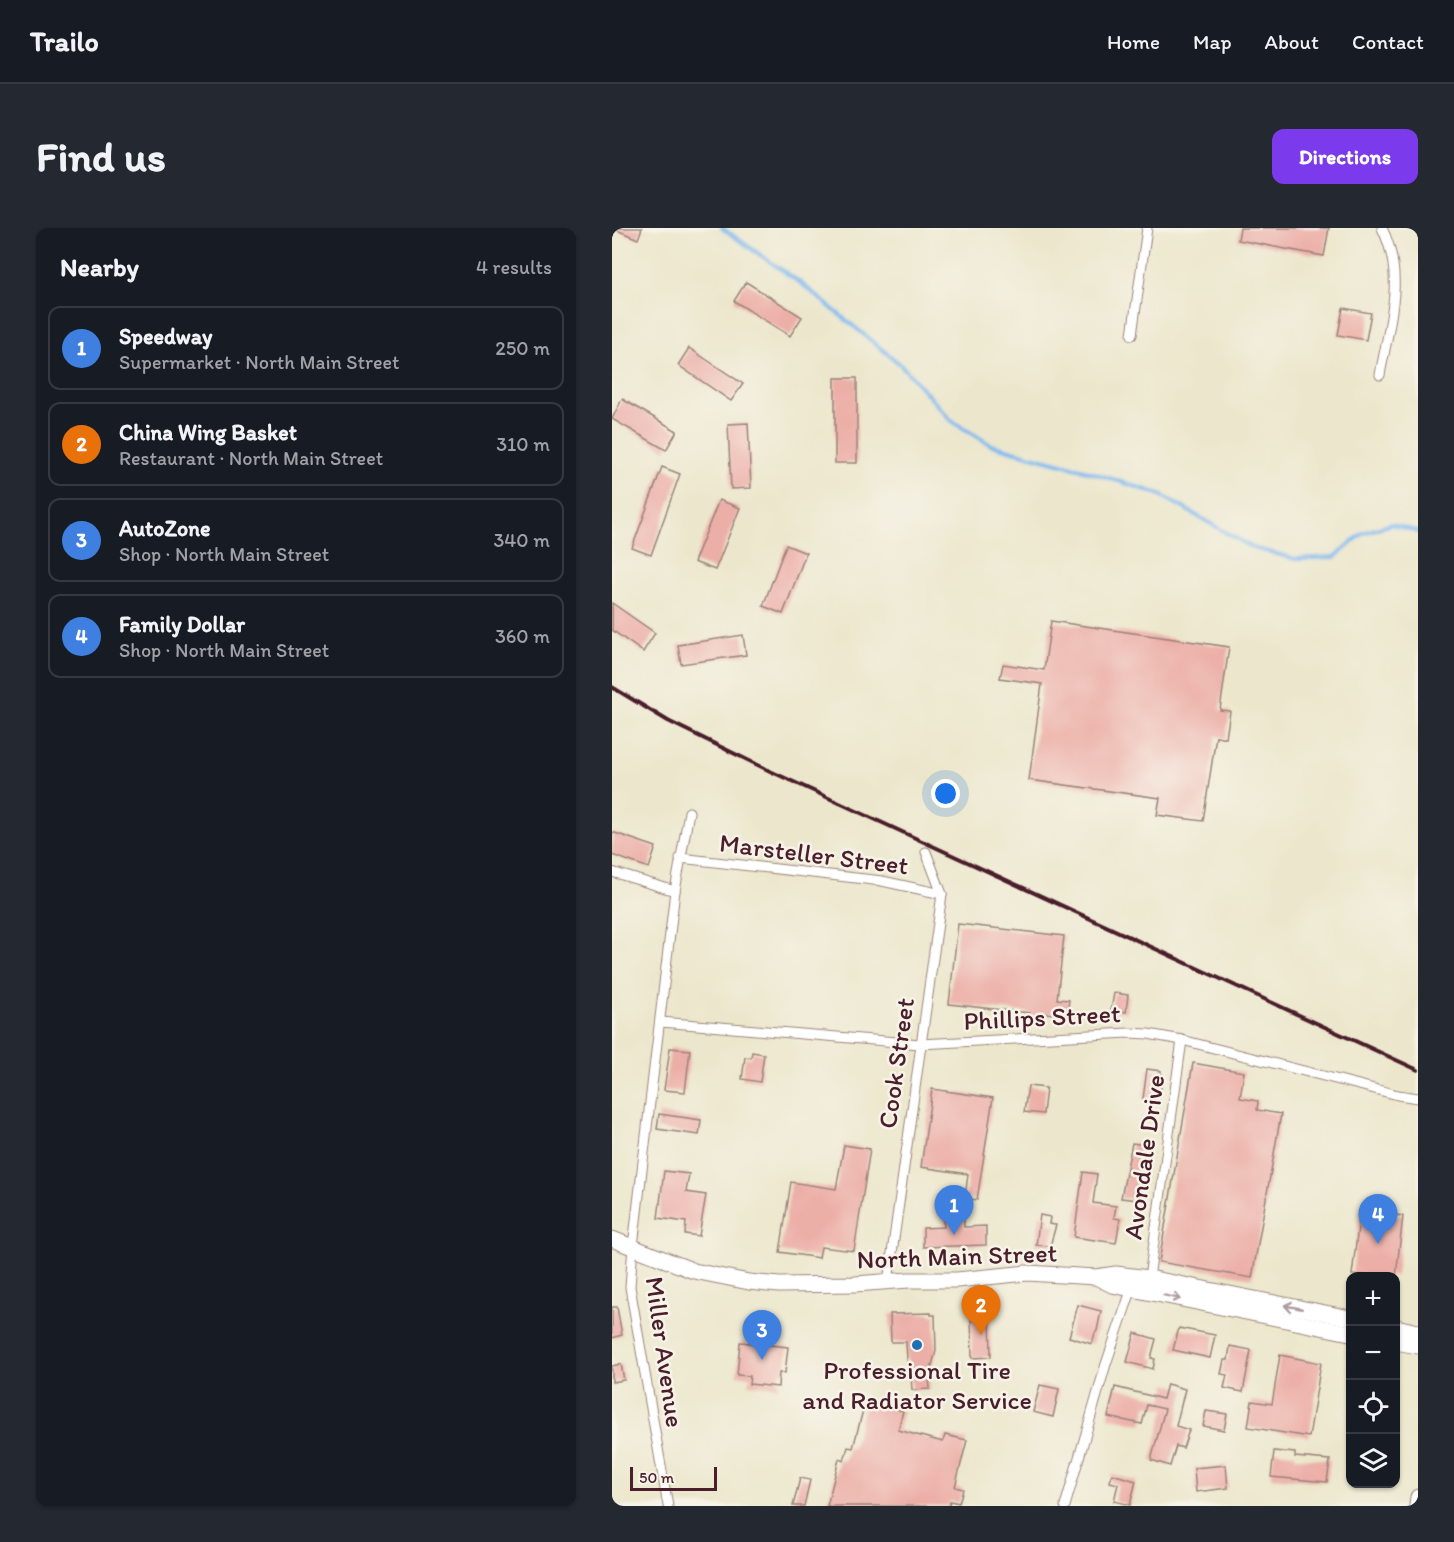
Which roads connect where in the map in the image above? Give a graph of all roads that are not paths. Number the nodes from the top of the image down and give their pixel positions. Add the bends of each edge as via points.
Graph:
1 (1147, 228) edge
2 (1382, 228) edge
3 (1132, 335) dead end
4 (1380, 375) dead end
5 (689, 812) dead end
6 (927, 852) dead end
7 (680, 858) junction
8 (612, 872) edge
9 (675, 891) junction
10 (942, 894) junction
11 (661, 1022) junction
12 (1182, 1040) junction
13 (920, 1044) junction
14 (1418, 1098) edge
15 (612, 1239) edge
16 (633, 1246) junction
17 (1096, 1277) junction
18 (1149, 1278) junction
19 (888, 1282) junction
20 (1132, 1288) junction
21 (1346, 1317) edge
22 (1400, 1328) edge
23 (1346, 1332) edge
24 (1418, 1332) edge
25 (1400, 1343) edge
26 (1418, 1346) edge
27 (1418, 1497) edge
28 (668, 1506) edge
29 (1065, 1506) edge
30 (1417, 1506) edge

1 - 3 street
2 - 4 street via 1396,276
5 - 7 street, Miller Avenue
6 - 10 street, Cook Street
7 - 9 street, Miller Avenue
7 - 10 street, Marsteller Street via 882,881
8 - 9 street
9 - 11 street, Miller Avenue
10 - 13 street, Cook Street
11 - 13 street, Phillips Street
11 - 16 street, Miller Avenue
12 - 13 street, Phillips Street via 1130,1033
12 - 14 street, Phillips Street
12 - 18 street, Avondale Drive
13 - 19 street, Cook Street
15 - 16 main road, North Main Street
16 - 19 main road, North Main Street via 694,1271 749,1282 779,1286
16 - 28 street, Miller Avenue via 630,1287
17 - 18 main road, North Main Street via 1116,1274
17 - 19 main road, North Main Street via 1027,1273
17 - 20 main road, North Main Street
21 -> 18 main road, North Main Street
20 -> 23 main road, North Main Street
20 - 29 street
22 - 24 main road
25 - 26 main road
27 - 30 main road

